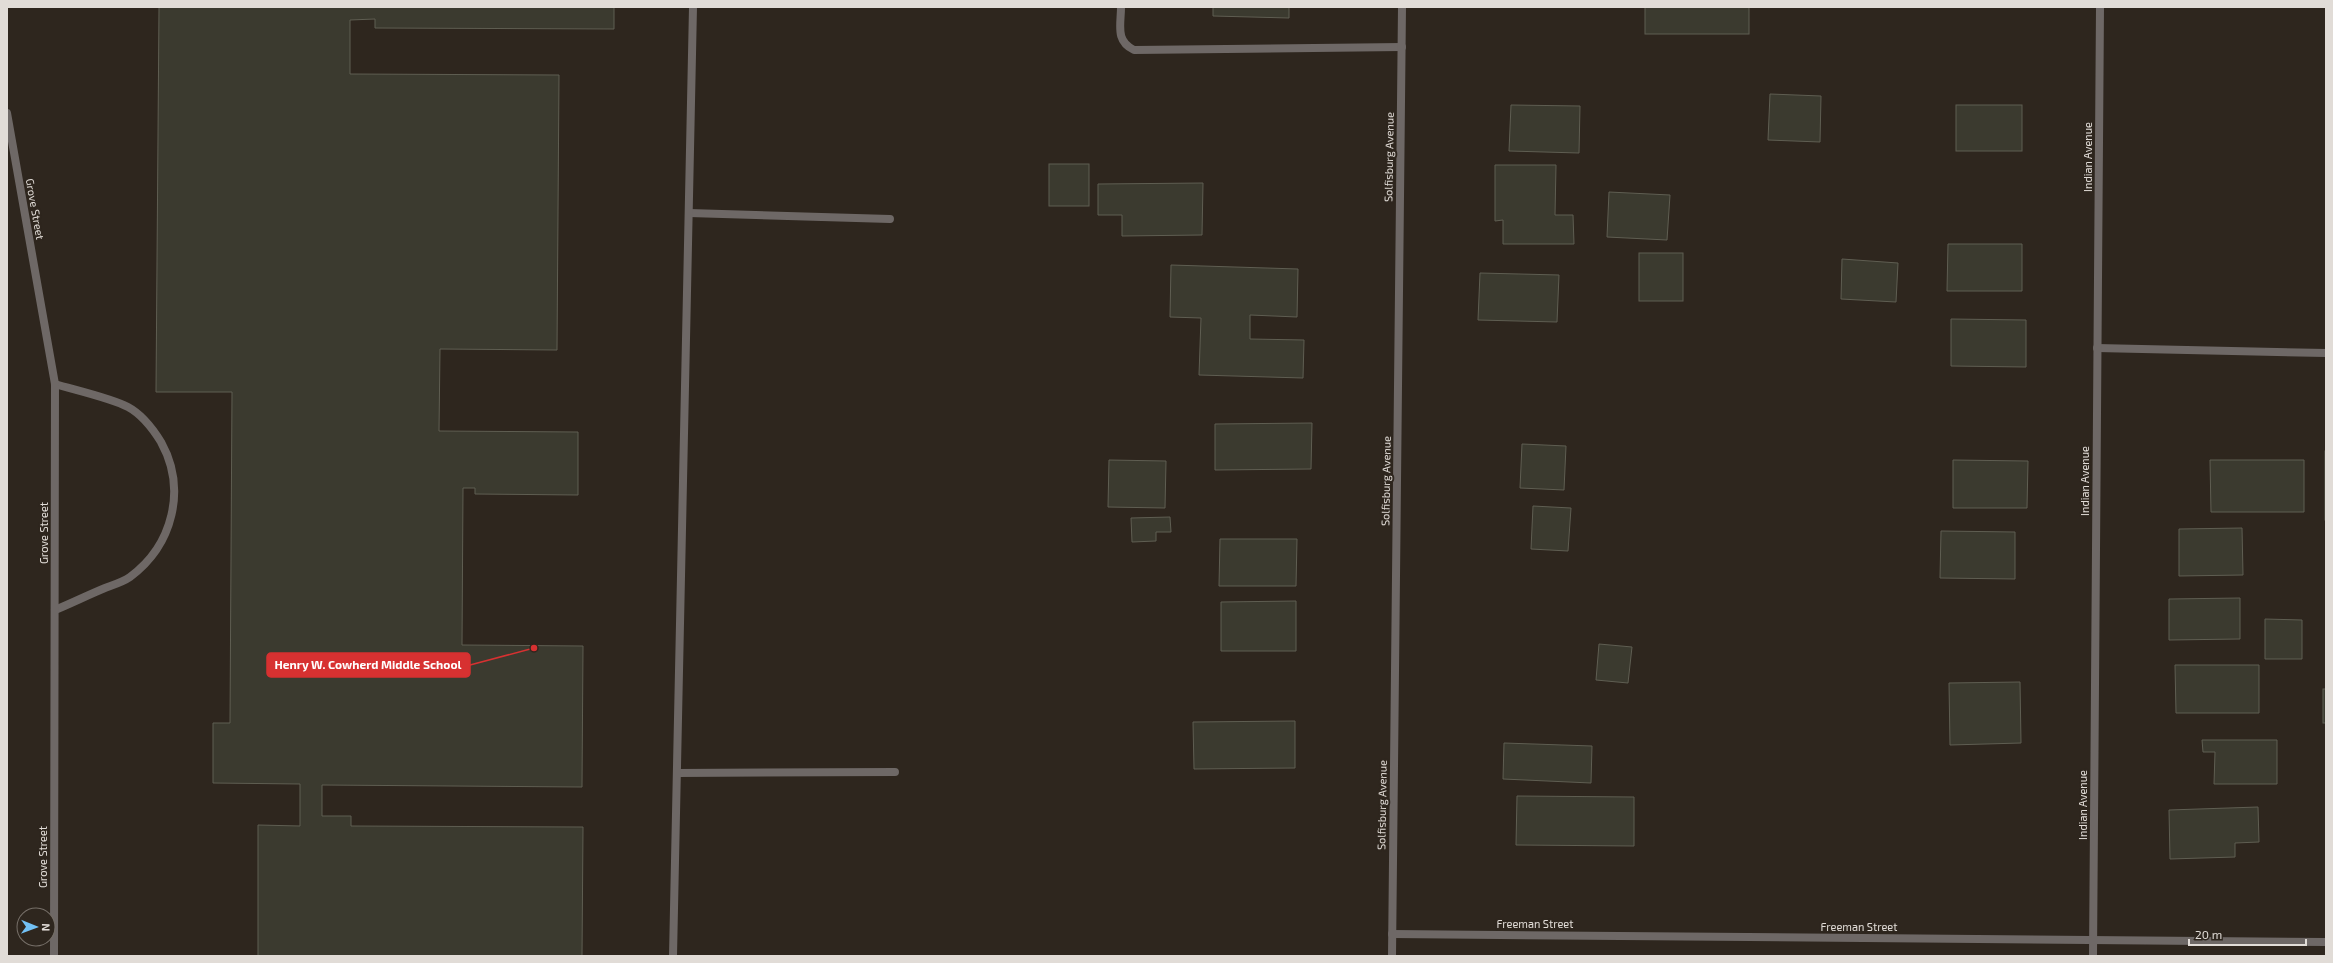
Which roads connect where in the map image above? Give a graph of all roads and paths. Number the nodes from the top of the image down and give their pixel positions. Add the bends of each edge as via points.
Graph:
1 (693, 7) edge
2 (1121, 7) edge
3 (1402, 7) edge
4 (2100, 7) edge
5 (1402, 47) junction
6 (7, 113) edge
7 (689, 213) junction
8 (890, 219) dead end
9 (2097, 348) junction
10 (2326, 353) edge
11 (55, 384) junction
12 (55, 610) junction
13 (895, 772) dead end
14 (677, 773) junction
15 (1392, 934) junction
16 (2093, 940) junction
17 (2326, 942) edge
18 (54, 956) edge
19 (673, 956) edge
20 (1392, 956) edge
21 (2092, 956) edge

1 - 7 street
2 - 5 street via 1121,40 1125,46 1134,50
3 - 5 street, Solfisburg Avenue
4 - 9 street, Indian Avenue
5 - 15 street, Solfisburg Avenue
6 - 11 street, Grove Street
7 - 8 street
7 - 14 street
9 - 10 street
9 - 16 street, Indian Avenue
11 - 12 street, Grove Street
11 - 12 street via 128,407 144,419 167,453 175,493 173,513 167,532 157,550 144,565 128,578
12 - 18 street, Grove Street
13 - 14 street
14 - 19 street
15 - 16 street, Freeman Street
15 - 20 street, Solfisburg Avenue
16 - 17 street, Freeman Street
16 - 21 street, Indian Avenue

